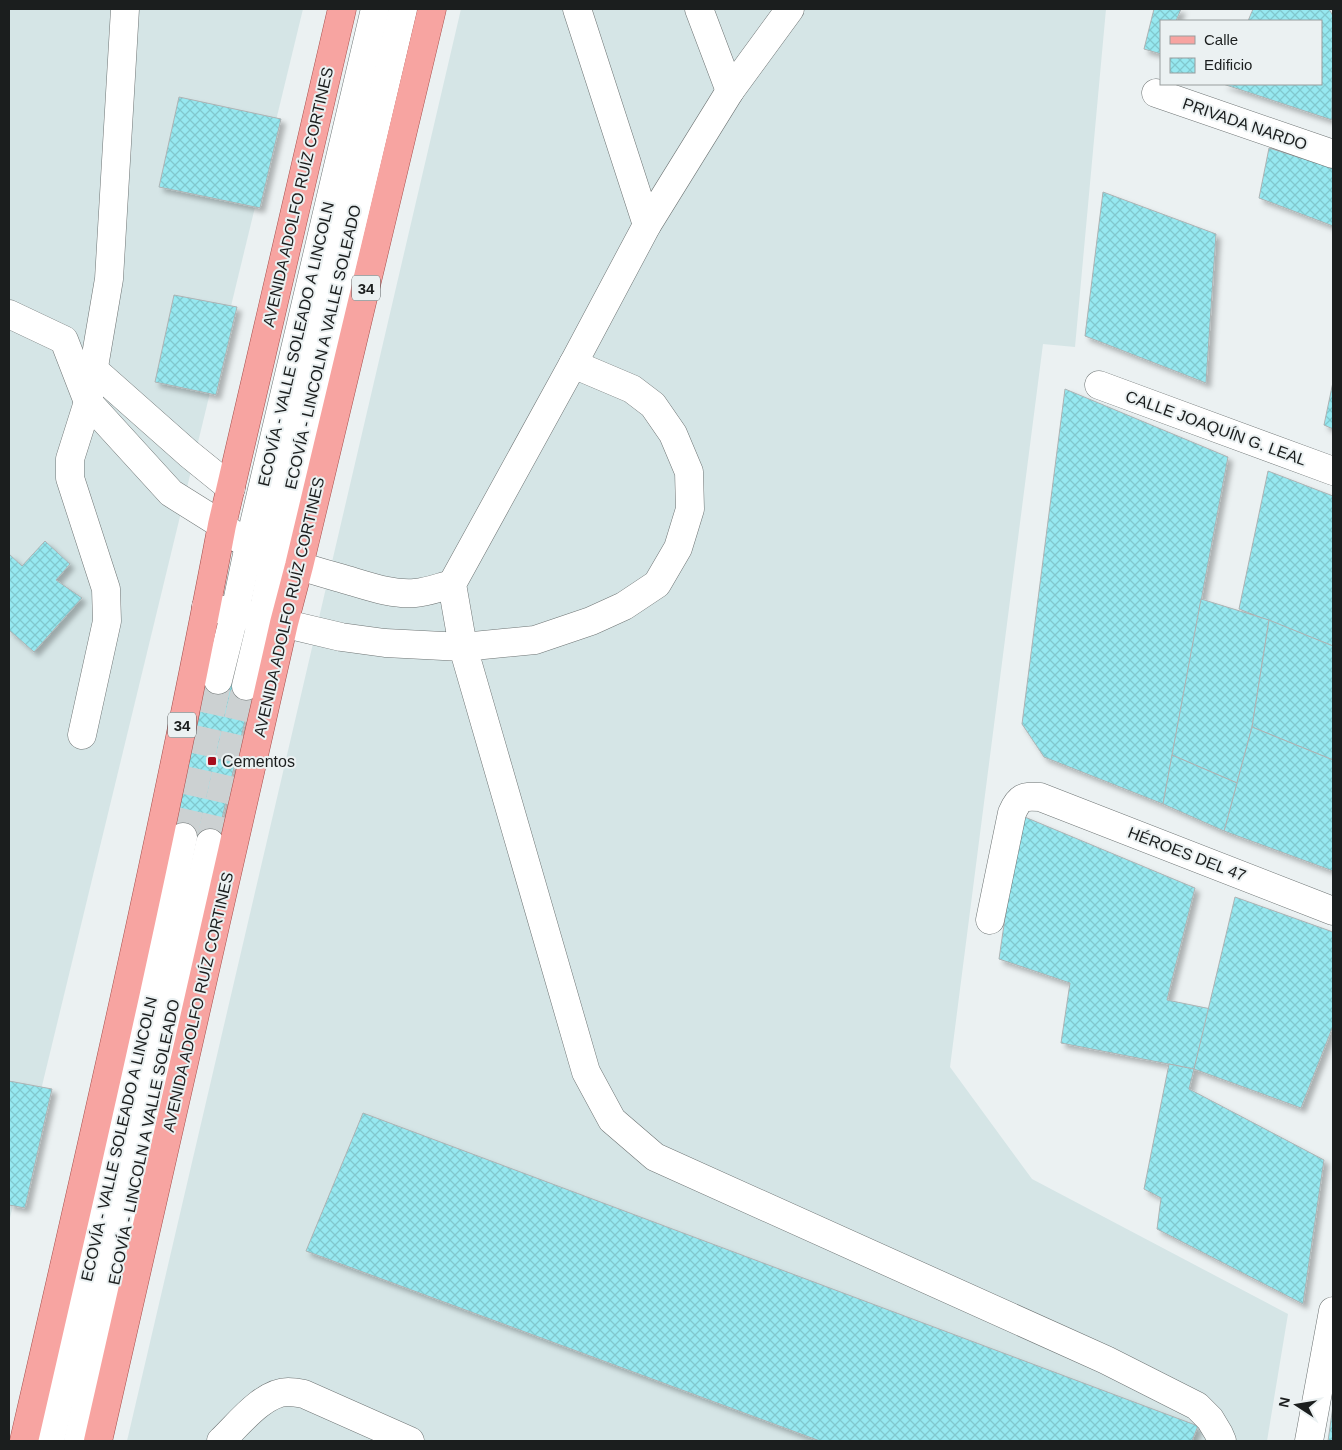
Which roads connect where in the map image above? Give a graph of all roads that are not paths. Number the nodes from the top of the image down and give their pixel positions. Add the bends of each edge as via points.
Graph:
1 (125, 9) edge
2 (342, 9) edge
3 (374, 9) edge
4 (403, 9) edge
5 (432, 9) edge
6 (576, 9) edge
7 (699, 9) edge
8 (790, 9) edge
9 (730, 91) junction
10 (1156, 94) dead end
11 (1333, 154) edge
12 (646, 225) junction
13 (9, 314) edge
14 (573, 364) junction
15 (93, 369) junction
16 (1099, 384) dead end
17 (88, 402) junction
18 (1333, 471) edge
19 (231, 488) junction
20 (222, 525) junction
21 (249, 545) junction
22 (274, 557) junction
23 (299, 566) junction
24 (452, 584) junction
25 (206, 608) junction
26 (235, 612) junction
27 (273, 621) junction
28 (463, 647) junction
29 (218, 680) tunnel mouth
30 (246, 686) tunnel mouth
31 (82, 735) dead end
32 (183, 836) tunnel mouth
33 (210, 843) tunnel mouth
34 (1333, 911) edge
35 (990, 920) dead end
36 (1333, 1310) edge
37 (1329, 1360) edge
38 (24, 1441) edge
39 (50, 1441) edge
40 (78, 1441) edge
41 (98, 1441) edge
42 (221, 1441) edge
43 (410, 1441) edge
44 (1222, 1441) edge
45 (1309, 1441) edge

1 - 15 street via 109,279
2 - 19 main road, AVENIDA ADOLFO RUÍZ CORTINES / 34
3 - 21 street, ECOVÍA - VALLE SOLEADO A LINCOLN
4 - 22 street, ECOVÍA - LINCOLN A VALLE SOLEADO
5 - 23 main road, AVENIDA ADOLFO RUÍZ CORTINES / 34
6 - 12 street
7 - 9 street
8 - 9 street
9 - 12 street
10 - 11 street, PRIVADA NARDO
12 - 14 street
13 - 17 street via 64,340
14 - 24 street
14 - 28 street via 632,389 653,405 673,434 689,472 690,508 678,548 657,584 624,606 535,640
15 - 17 street
15 - 19 street
16 - 18 street, CALLE JOAQUÍN G. LEAL
17 - 20 street via 171,493
17 - 31 street via 70,459 70,478 106,589 107,621
19 - 20 main road, AVENIDA ADOLFO RUÍZ CORTINES / 34
20 - 21 street
20 - 25 main road, AVENIDA ADOLFO RUÍZ CORTINES / 34
21 - 22 street
21 - 26 street, ECOVÍA - VALLE SOLEADO A LINCOLN
22 - 23 street
22 - 27 street, ECOVÍA - LINCOLN A VALLE SOLEADO
23 - 24 street via 399,592 428,591
23 - 27 main road, AVENIDA ADOLFO RUÍZ CORTINES / 34
24 - 28 street
25 - 26 street
25 - 38 main road, AVENIDA ADOLFO RUÍZ CORTINES / 34 via 123,1007
26 - 27 street
26 - 29 street, ECOVÍA - VALLE SOLEADO A LINCOLN
27 - 28 street via 385,643
27 - 30 street, ECOVÍA - LINCOLN A VALLE SOLEADO
27 - 41 main road, AVENIDA ADOLFO RUÍZ CORTINES / 34
28 - 44 street via 586,1072 612,1120 655,1158 1106,1360 1197,1406 1210,1419
32 - 39 street, ECOVÍA - VALLE SOLEADO A LINCOLN via 142,1039
33 - 40 street, ECOVÍA - LINCOLN A VALLE SOLEADO
34 - 35 street, HÉROES DEL 47 via 1040,797 1022,798 1012,813
36 - 37 street
37 - 45 street
42 - 43 street via 270,1396 287,1392 304,1394

